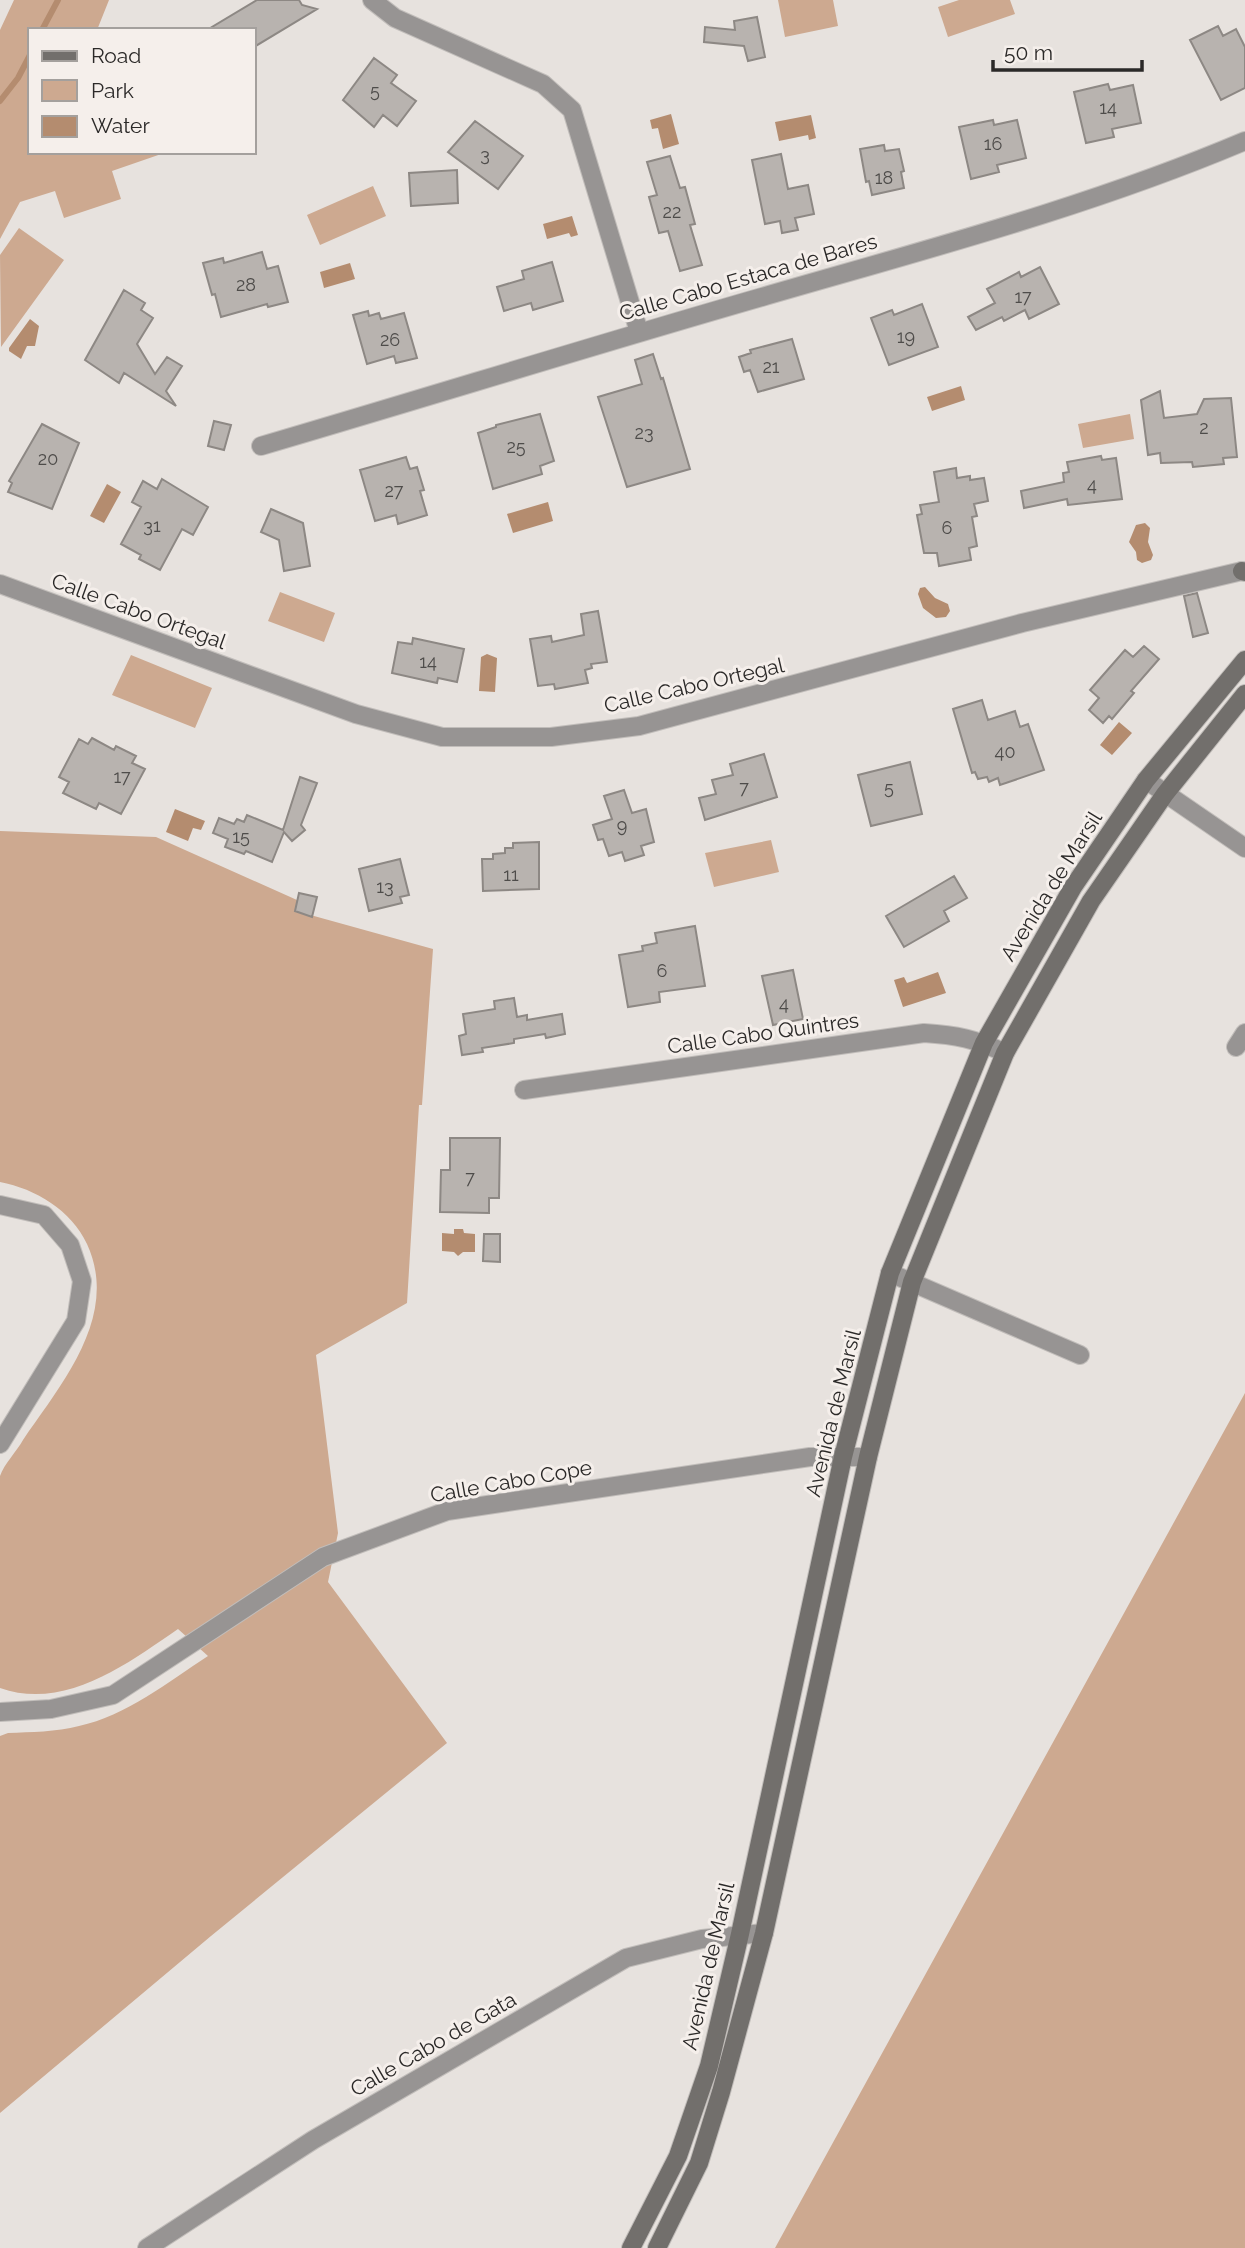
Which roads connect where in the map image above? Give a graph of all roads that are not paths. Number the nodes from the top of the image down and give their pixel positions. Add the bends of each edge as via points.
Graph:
1 (372, 0) edge
2 (1245, 141) edge
3 (639, 332) junction
4 (261, 446) dead end
5 (1244, 571) edge
6 (0, 584) edge
7 (1245, 660) edge
8 (1245, 694) edge
9 (1146, 780) junction
10 (1166, 794) junction
11 (1245, 848) edge
12 (984, 1043) junction
13 (1005, 1053) junction
14 (524, 1090) dead end
15 (0, 1205) edge
16 (890, 1273) junction
17 (912, 1282) junction
18 (1080, 1355) dead end
19 (0, 1444) edge
20 (843, 1457) junction
21 (868, 1457) junction
22 (0, 1712) edge
23 (764, 1933) junction
24 (740, 1934) junction
25 (147, 2248) edge
26 (631, 2248) edge
27 (657, 2248) edge

1 - 3 street via 395,18 543,84 572,110
2 - 3 street, Calle Cabo Estaca de Bares via 1188,165 1002,227
3 - 4 street, Calle Cabo Estaca de Bares
5 - 6 street, Calle Cabo Ortegal via 1023,623 639,726 551,737 442,737 356,714
7 - 9 street, Avenida de Marsil
8 - 10 street, Avenida de Marsil
9 - 10 street
9 - 12 street, Avenida de Marsil via 1073,887
10 - 11 street
10 - 13 street, Avenida de Marsil via 1091,901
12 - 13 street, Calle Cabo Quintres
12 - 14 street, Calle Cabo Quintres via 924,1033
12 - 16 street, Avenida de Marsil
13 - 17 street, Avenida de Marsil
15 - 19 street via 44,1215 70,1245 82,1281 76,1321
16 - 17 street
16 - 20 street, Avenida de Marsil
17 - 18 street
17 - 21 street, Avenida de Marsil
20 - 21 street, Calle Cabo Cope
20 - 22 street, Calle Cabo Cope via 810,1457 447,1511 323,1557 113,1695 51,1710
20 - 24 street, Avenida de Marsil
21 - 23 street, Avenida de Marsil
23 - 24 street, Calle Cabo de Gata
23 - 27 street, Avenida de Marsil via 699,2163
24 - 25 street, Calle Cabo de Gata via 626,1958 313,2140
24 - 26 street, Avenida de Marsil via 704,2079 678,2156

